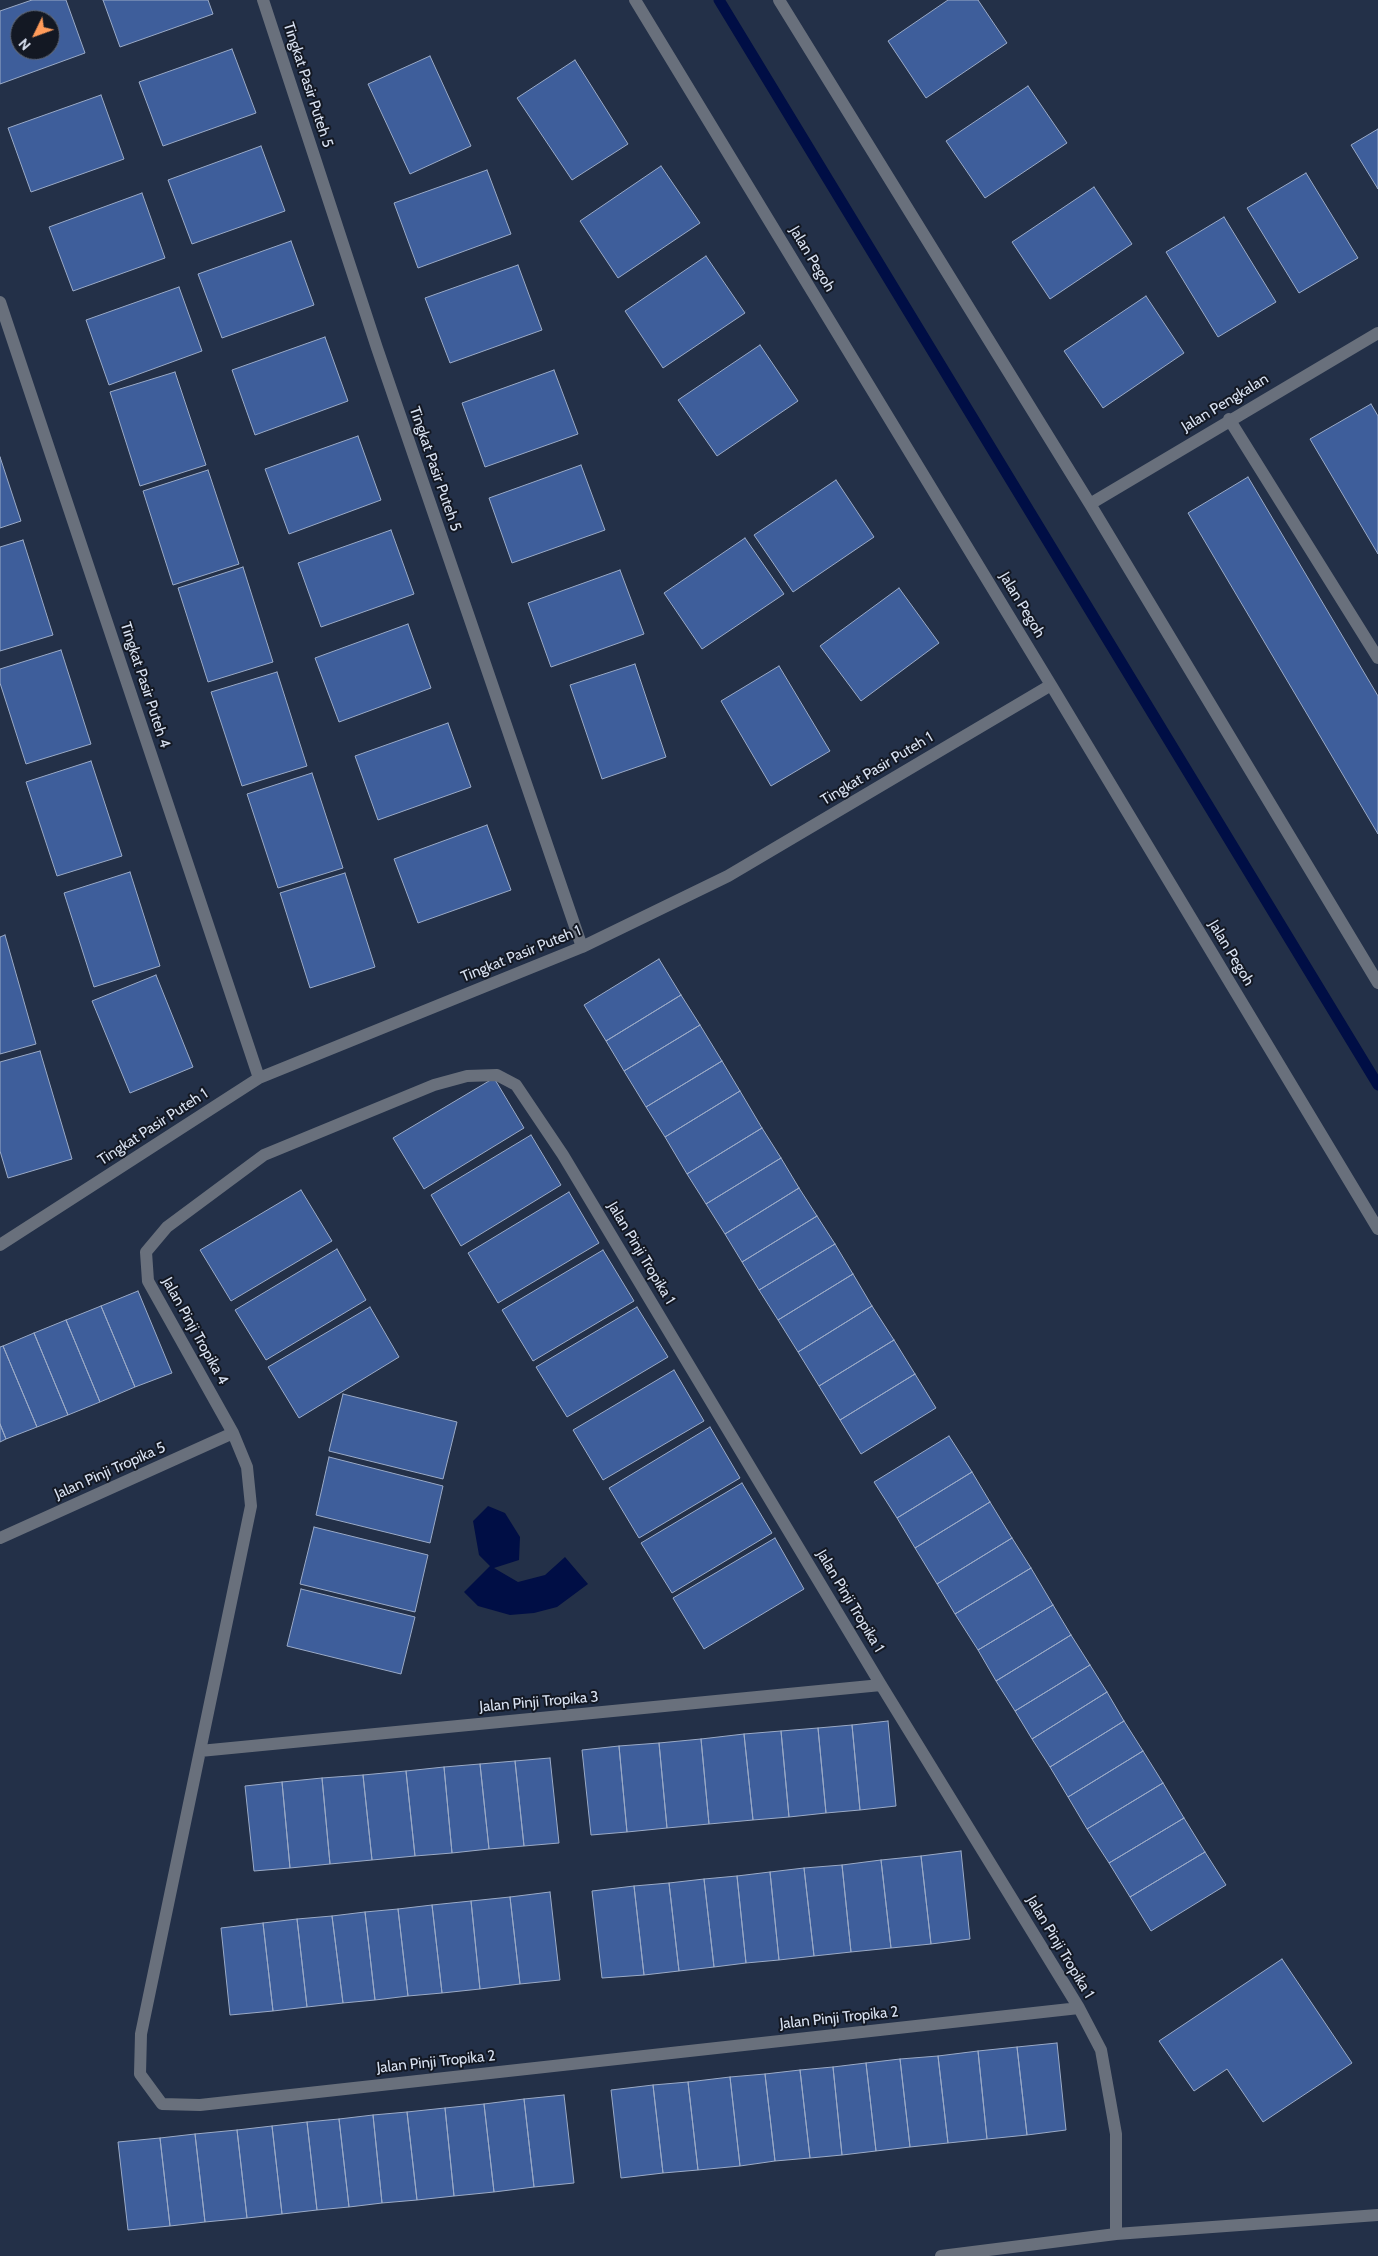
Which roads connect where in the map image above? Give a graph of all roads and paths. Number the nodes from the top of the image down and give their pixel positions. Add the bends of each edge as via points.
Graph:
1 (263, 0) edge
2 (635, 0) edge
3 (779, 0) edge
4 (0, 302) edge
5 (1378, 332) edge
6 (1229, 420) junction
7 (1090, 504) junction
8 (1378, 658) edge
9 (1051, 685) junction
10 (582, 948) junction
11 (1378, 982) edge
12 (259, 1078) junction
13 (434, 1085) joint
14 (1378, 1230) edge
15 (0, 1245) edge
16 (233, 1433) junction
17 (0, 1538) edge
18 (881, 1686) junction
19 (200, 1750) junction
20 (1079, 2008) junction
21 (1378, 2215) edge
22 (1116, 2234) junction
23 (941, 2256) edge

1 - 10 street, Tingkat Pasir Puteh 5 via 377,348
2 - 9 street, Jalan Pegoh
3 - 7 street
4 - 12 street, Tingkat Pasir Puteh 4
5 - 6 street, Jalan Pengkalan
6 - 7 street, Jalan Pengkalan
6 - 8 street
7 - 11 street
9 - 10 street, Tingkat Pasir Puteh 1 via 728,876
9 - 14 street, Jalan Pegoh
10 - 12 street, Tingkat Pasir Puteh 1
12 - 15 street, Tingkat Pasir Puteh 1
13 - 16 street, Jalan Pinji Tropika 4 via 264,1156 167,1227 146,1252 148,1281
13 - 18 street, Jalan Pinji Tropika 1 via 467,1076 497,1075 516,1085 563,1155
16 - 17 street, Jalan Pinji Tropika 5
16 - 19 street, Jalan Pinji Tropika 4 via 247,1467 251,1506
18 - 19 street, Jalan Pinji Tropika 3
18 - 20 street, Jalan Pinji Tropika 1
19 - 20 street, Jalan Pinji Tropika 2 via 141,2034 140,2074 162,2104 210,2104
20 - 22 street, Jalan Pinji Tropika 1 via 1100,2050 1116,2134
21 - 22 street
22 - 23 street

